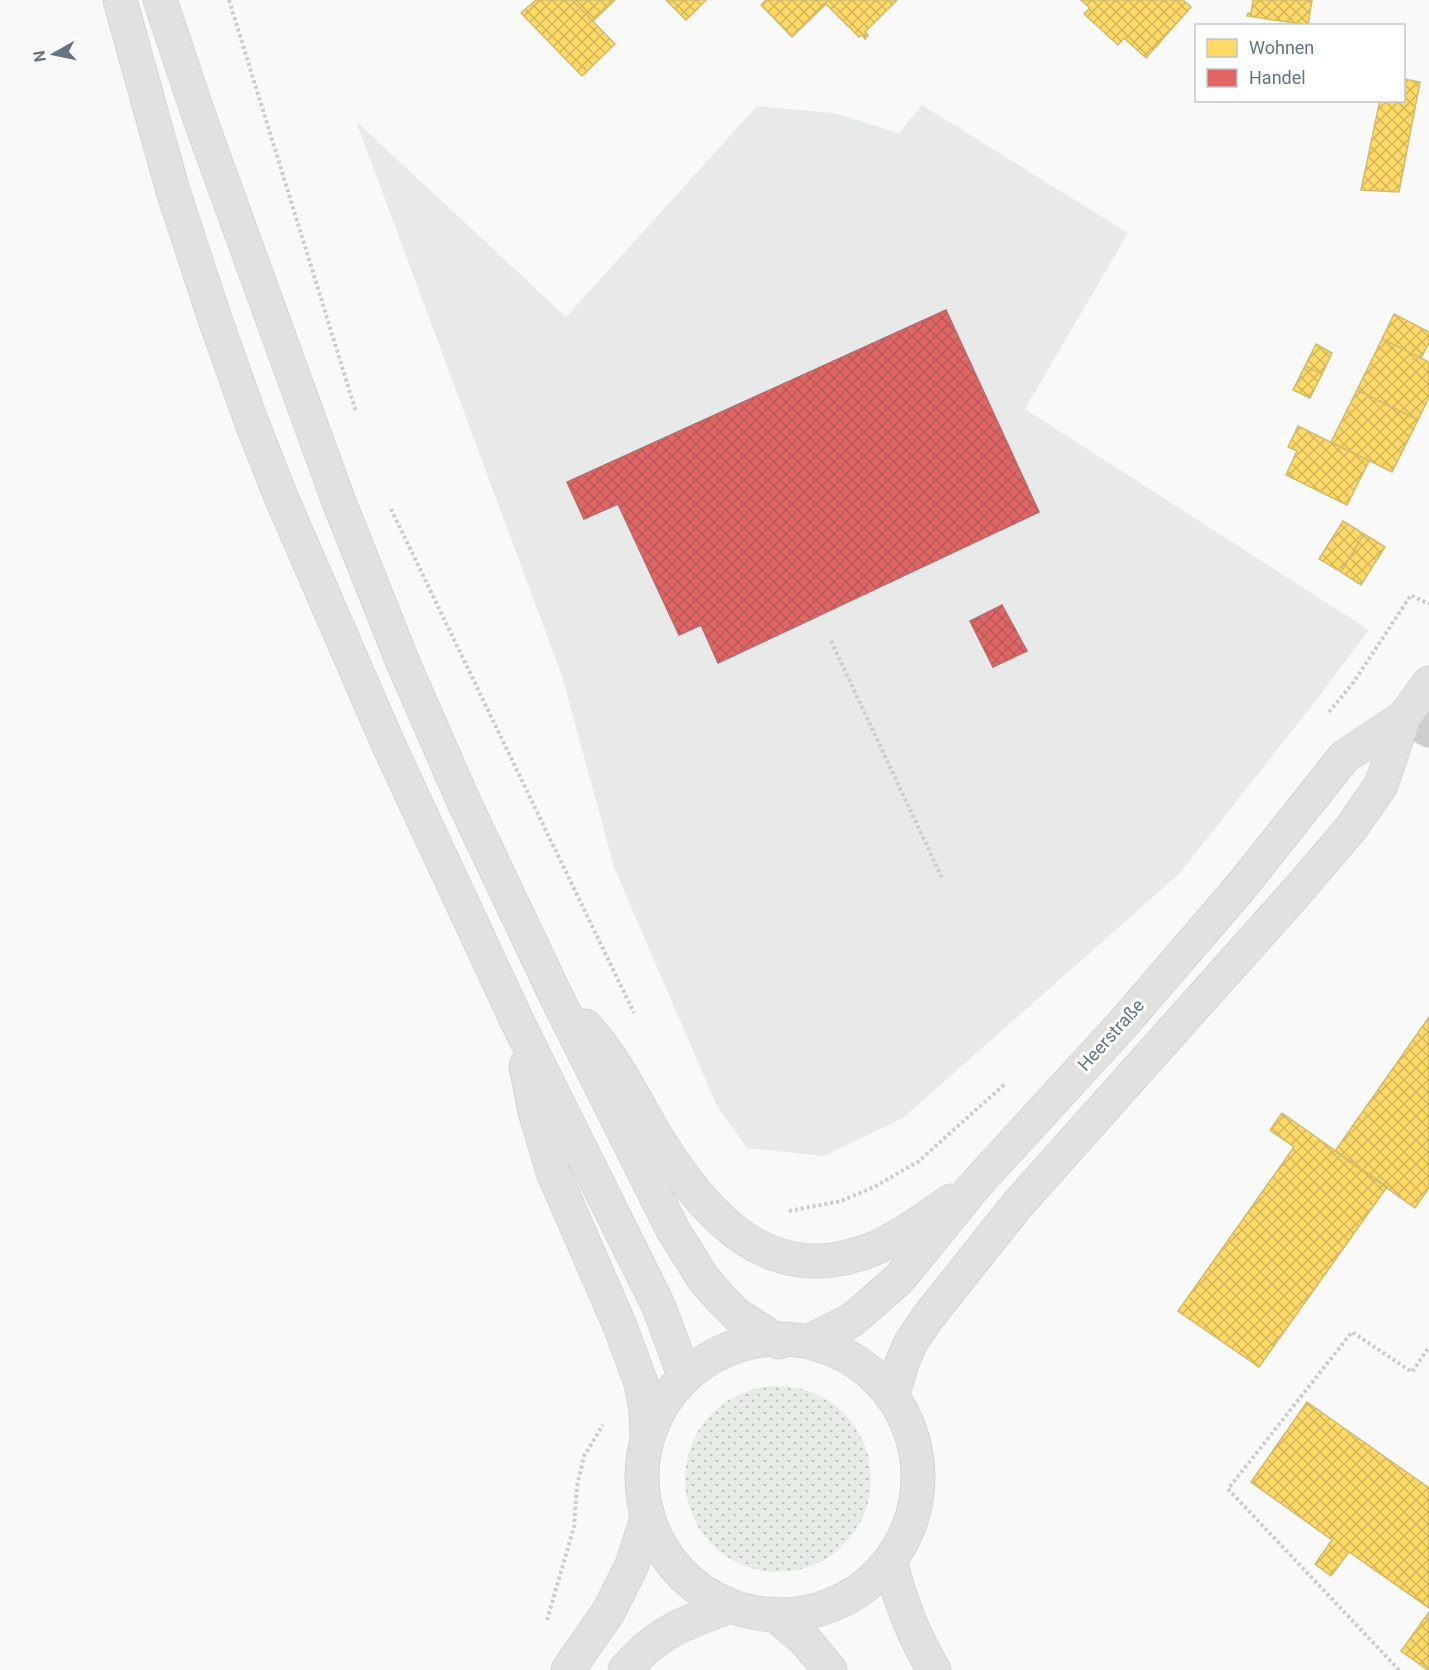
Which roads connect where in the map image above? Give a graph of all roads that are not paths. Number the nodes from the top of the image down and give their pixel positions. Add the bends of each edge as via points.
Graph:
1 (120, 0) edge
2 (160, 0) edge
3 (1429, 683) edge
4 (1417, 724) edge
5 (555, 994) junction
6 (518, 1023) junction
7 (977, 1183) junction
8 (793, 1342) junction
9 (684, 1375) junction
10 (892, 1397) junction
11 (647, 1442) junction
12 (648, 1515) junction
13 (891, 1563) junction
14 (727, 1607) junction
15 (774, 1614) junction
16 (568, 1670) edge
17 (625, 1670) edge
18 (830, 1670) edge
19 (934, 1670) edge

1 - 6 main road via 173,191 250,418 376,717
2 - 5 main road via 339,502 430,726
3 - 4 main road, Heerstraße
4 - 7 main road, Heerstraße via 1344,757 1239,889
4 - 10 main road, Heerstraße via 1352,827 1018,1203 928,1317 911,1342
5 - 7 main road via 610,1055 660,1142 703,1202 742,1238 762,1249 806,1261 849,1257 896,1238
5 - 8 main road via 660,1206 703,1278 737,1315
6 - 9 main road via 659,1307
6 - 11 main road via 535,1112 553,1172 641,1383
7 - 8 main road, Heerstraße via 899,1279 852,1320
8 - 9 main road via 751,1343 724,1349 701,1360
8 - 10 main road via 830,1347 848,1354 876,1377
9 - 11 main road via 659,1412
10 - 13 main road via 912,1440 918,1477 911,1522
11 - 12 main road via 642,1478
12 - 14 main road via 673,1568 690,1586
12 - 16 main road via 632,1565 609,1611
13 - 15 main road via 873,1583 848,1599 825,1608
13 - 19 main road via 906,1613
14 - 15 main road
14 - 17 main road via 661,1637
15 - 18 main road via 804,1639

